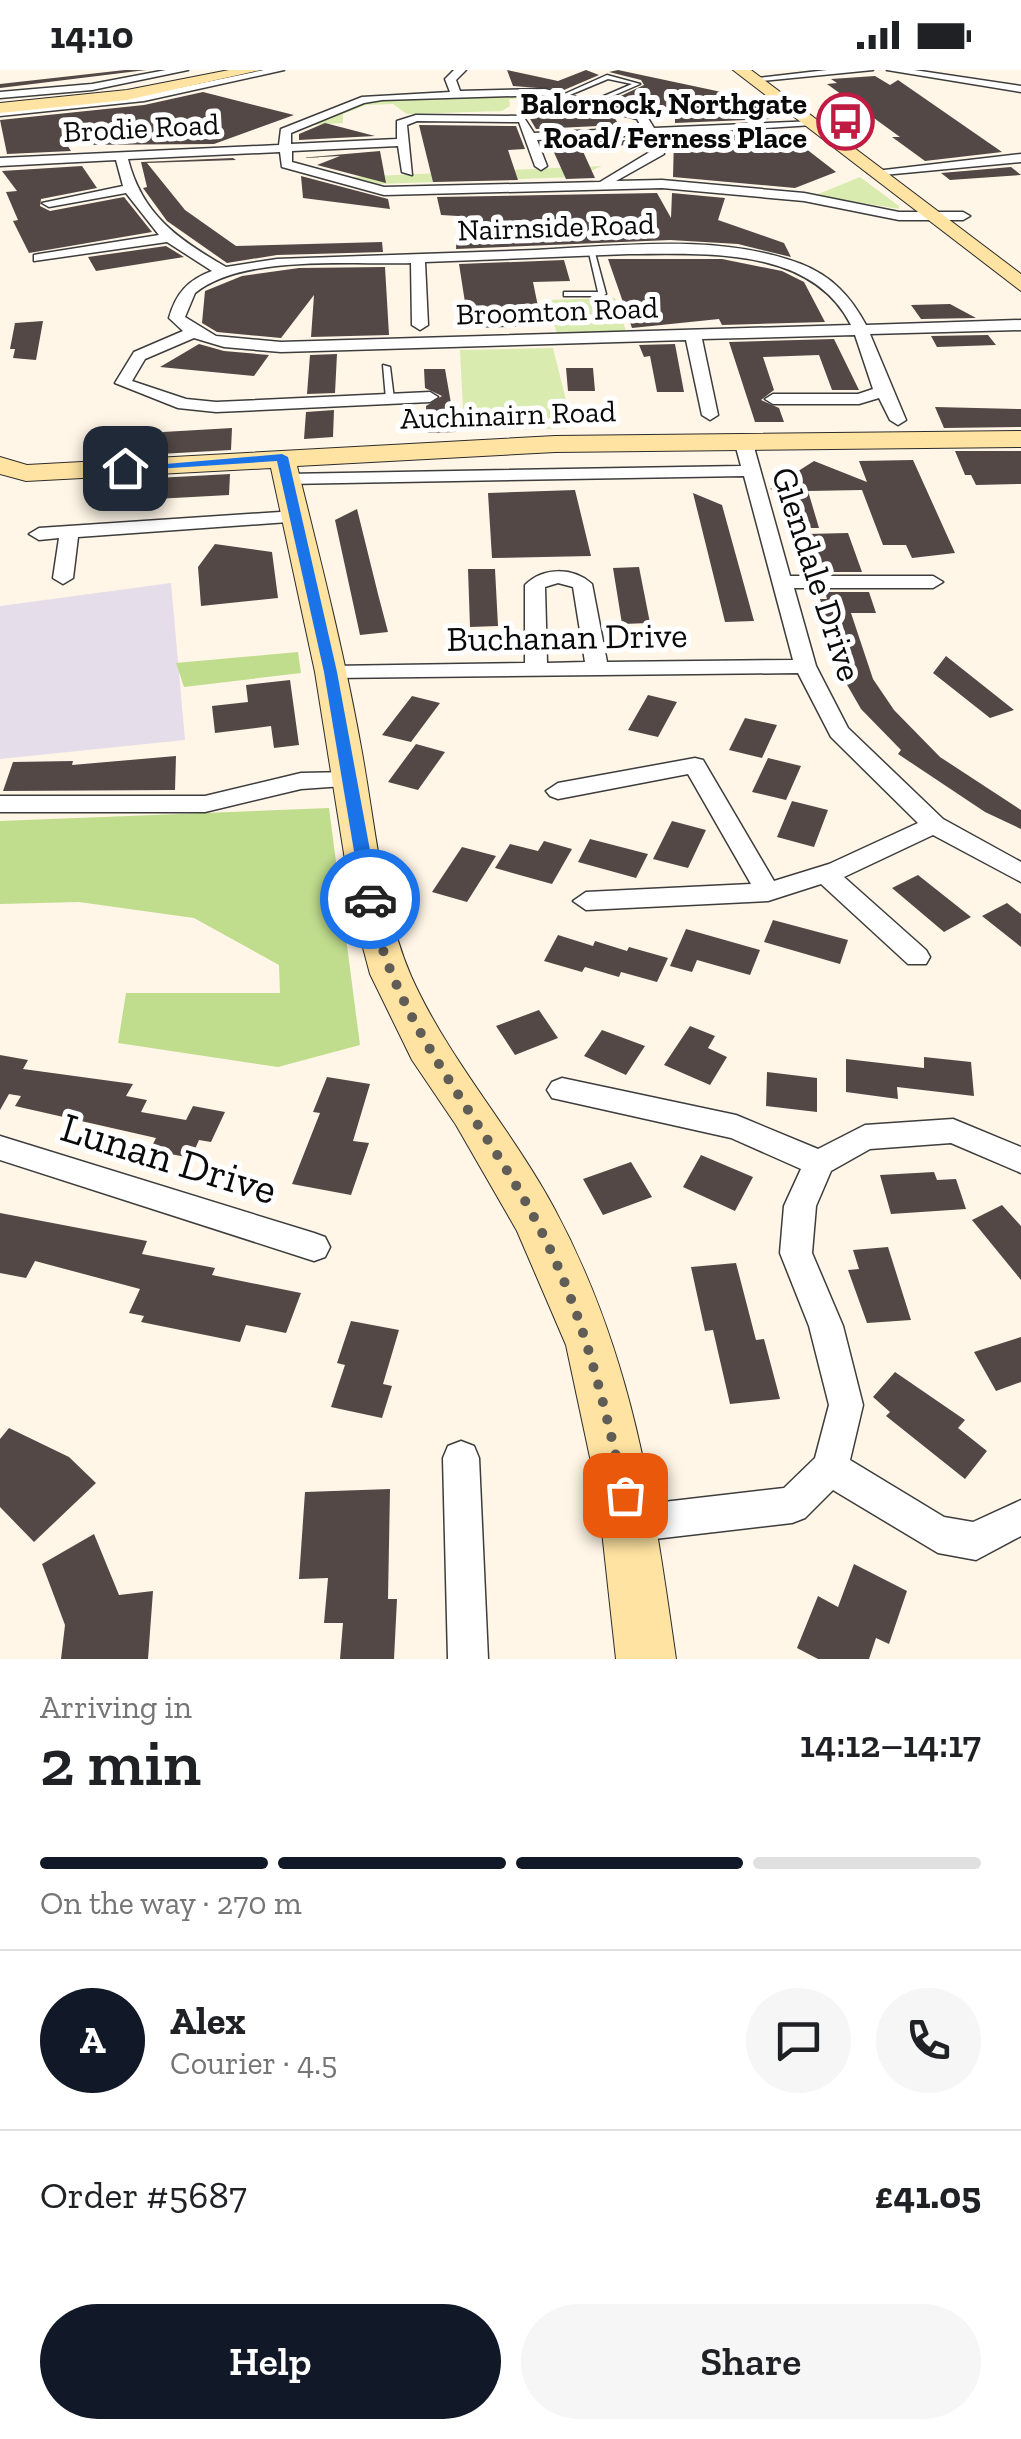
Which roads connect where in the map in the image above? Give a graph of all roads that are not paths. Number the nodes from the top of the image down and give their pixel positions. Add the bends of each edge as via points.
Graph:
1 (183, 70) edge
2 (237, 70) edge
3 (253, 70) edge
4 (279, 70) edge
5 (460, 70) edge
6 (868, 70) edge
7 (892, 70) edge
8 (760, 74) edge
9 (1021, 89) edge
10 (456, 94) junction
11 (0, 95) edge
12 (563, 96) junction
13 (592, 103) junction
14 (0, 108) edge
15 (838, 123) junction
16 (812, 124) junction
17 (651, 133) junction
18 (531, 137) junction
19 (404, 142) junction
20 (285, 147) junction
21 (120, 153) junction
22 (1021, 158) edge
23 (0, 162) edge
24 (541, 166) dead end
25 (901, 171) junction
26 (408, 172) dead end
27 (872, 172) junction
28 (606, 182) junction
29 (126, 189) junction
30 (49, 203) dead end
31 (964, 216) junction
32 (934, 219) junction
33 (167, 238) junction
34 (592, 253) junction
35 (56, 256) junction
36 (39, 258) dead end
37 (418, 258) junction
38 (1021, 260) edge
39 (223, 271) junction
40 (67, 276) dead end
41 (1021, 284) edge
42 (567, 294) dead end
43 (420, 325) dead end
44 (1021, 325) edge
45 (862, 329) junction
46 (190, 334) junction
47 (693, 334) junction
48 (386, 367) dead end
49 (882, 386) junction
50 (430, 397) dead end
51 (390, 399) junction
52 (774, 399) dead end
53 (710, 416) dead end
54 (898, 420) dead end
55 (1021, 439) edge
56 (743, 440) junction
57 (0, 451) edge
58 (0, 465) edge
59 (749, 470) junction
60 (288, 484) junction
61 (69, 532) junction
62 (39, 534) dead end
63 (64, 578) dead end
64 (780, 582) junction
65 (934, 582) dead end
66 (805, 666) junction
67 (597, 668) junction
68 (536, 670) junction
69 (330, 672) junction
70 (350, 780) junction
71 (558, 791) dead end
72 (0, 804) edge
73 (934, 826) junction
74 (1021, 873) edge
75 (825, 874) junction
76 (768, 892) junction
77 (586, 902) dead end
78 (917, 956) dead end
79 (562, 1090) dead end
80 (0, 1148) edge
81 (1021, 1160) edge
82 (820, 1163) junction
83 (314, 1247) dead end
84 (461, 1458) dead end
85 (830, 1468) junction
86 (1018, 1517) dead end
87 (629, 1524) junction
88 (468, 1659) edge
89 (646, 1659) edge

1 - 11 street
2 - 14 street
3 - 14 street via 127,95
4 - 14 street via 144,98
5 - 10 street via 450,79
6 - 8 street
7 - 9 street
8 - 15 street
8 - 16 street
10 - 12 street
10 - 20 street via 362,100 291,126
12 - 13 street
12 - 13 lane via 607,77 637,84
13 - 17 street via 642,117
15 - 16 street
15 - 25 street
16 - 17 street
16 - 27 street
17 - 18 street
17 - 28 street via 660,151 656,157
18 - 19 street via 514,116 416,118 402,123
18 - 24 street
19 - 20 street, Brodie Road
19 - 26 street
20 - 21 street, Brodie Road
20 - 28 street via 291,168 366,190
21 - 23 street, Brodie Road
21 - 29 street
22 - 25 street
25 - 27 street
25 - 31 street
27 - 32 street
28 - 32 street via 740,190
29 - 30 street
29 - 33 street
31 - 32 street
31 - 38 street
32 - 41 street
33 - 35 street
33 - 39 street
34 - 37 street, Nairnside Road
34 - 42 lane via 602,294
34 - 45 street, Nairnside Road via 715,252 776,262 822,279
35 - 36 street
35 - 40 street
37 - 39 street, Nairnside Road
37 - 43 street
39 - 46 street via 180,298 176,318
44 - 45 street, Broomton Road
45 - 47 street, Broomton Road
45 - 49 street, Nairnside Road
46 - 47 street, Broomton Road via 281,348
46 - 51 street via 134,360 123,383 184,404 216,407
47 - 53 street
48 - 51 lane
49 - 52 street via 859,399
49 - 54 street, Nairnside Road
50 - 51 street
55 - 56 street, Auchinairn Road
56 - 59 street, Glendale Drive
56 - 60 street, Auchinairn Road
57 - 58 street
58 - 60 street, Auchinairn Road via 26,472
59 - 60 street
59 - 64 street, Glendale Drive
60 - 61 street
60 - 69 street
61 - 62 street
61 - 63 street
64 - 65 street
64 - 66 street, Glendale Drive
66 - 67 street, Buchanan Drive
66 - 73 street, Glendale Drive via 838,732
67 - 68 street, Buchanan Drive
67 - 68 street via 582,584 546,576 535,585
68 - 69 street, Buchanan Drive
69 - 70 street
70 - 72 street via 301,781 206,804
70 - 87 street via 390,974 428,1048 537,1222 583,1328
71 - 76 street via 695,765
73 - 74 street, Glendale Drive
73 - 75 street
75 - 76 street
75 - 78 street
76 - 77 street
79 - 82 street via 736,1127
80 - 83 street, Lunan Drive
81 - 82 street via 953,1131 865,1136
82 - 85 street via 800,1206 796,1252 826,1326 846,1405
84 - 88 street
85 - 86 street via 938,1534 976,1541
85 - 87 street via 792,1505
87 - 89 street

